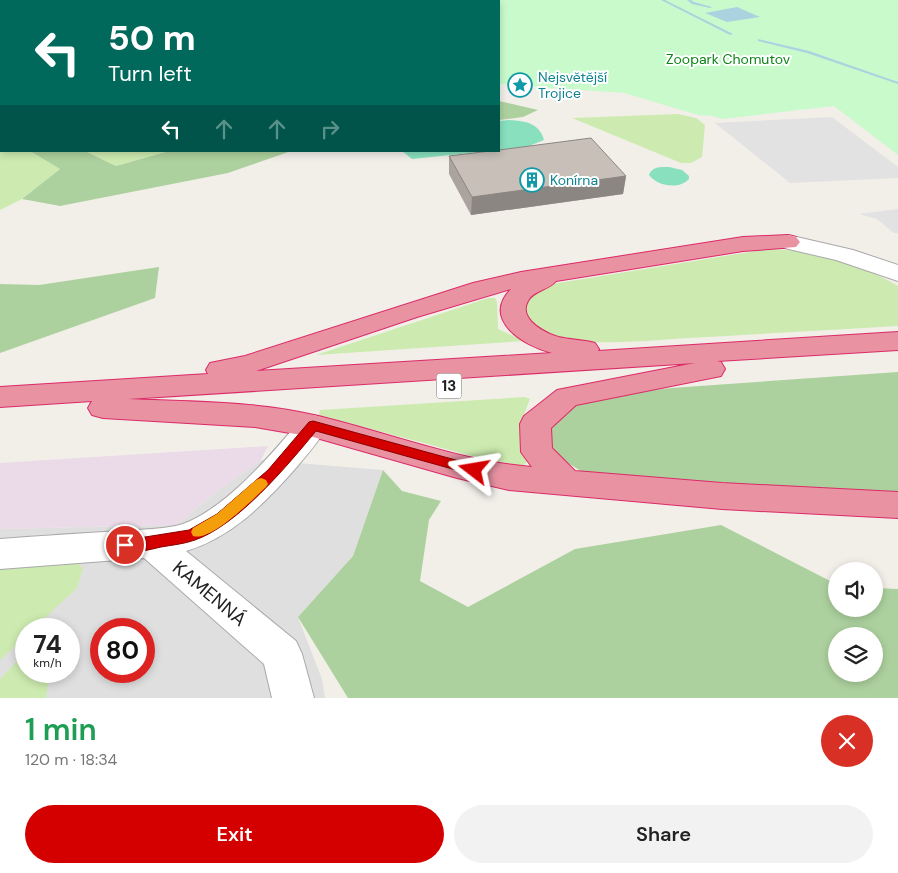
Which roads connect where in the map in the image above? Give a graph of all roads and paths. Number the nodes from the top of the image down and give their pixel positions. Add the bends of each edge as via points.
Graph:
1 (788, 242) joint
2 (574, 272) junction
3 (898, 274) edge
4 (898, 341) edge
5 (652, 355) junction
6 (898, 359) edge
7 (711, 369) junction
8 (0, 397) edge
9 (106, 400) junction
10 (0, 415) edge
11 (313, 426) junction
12 (567, 484) junction
13 (898, 505) edge
14 (151, 543) junction
15 (0, 554) edge
16 (293, 698) edge

1 - 2 highway via 743,244
1 - 3 street via 870,261
2 - 5 highway via 535,282 520,292 514,302 513,314 519,324 556,346
2 - 9 highway via 482,288 249,364
4 - 5 highway, 13
5 - 9 highway, 13
6 - 7 highway, 13
7 - 9 highway, 13
7 - 12 highway via 567,397 534,424 537,452
8 - 9 highway, 13
9 - 10 highway, 13
9 - 11 highway via 255,416
11 - 12 highway via 457,466 501,476
11 - 14 street via 273,473 222,518 192,535
12 - 13 highway
14 - 15 street
14 - 16 street, KAMENNÁ via 282,654

